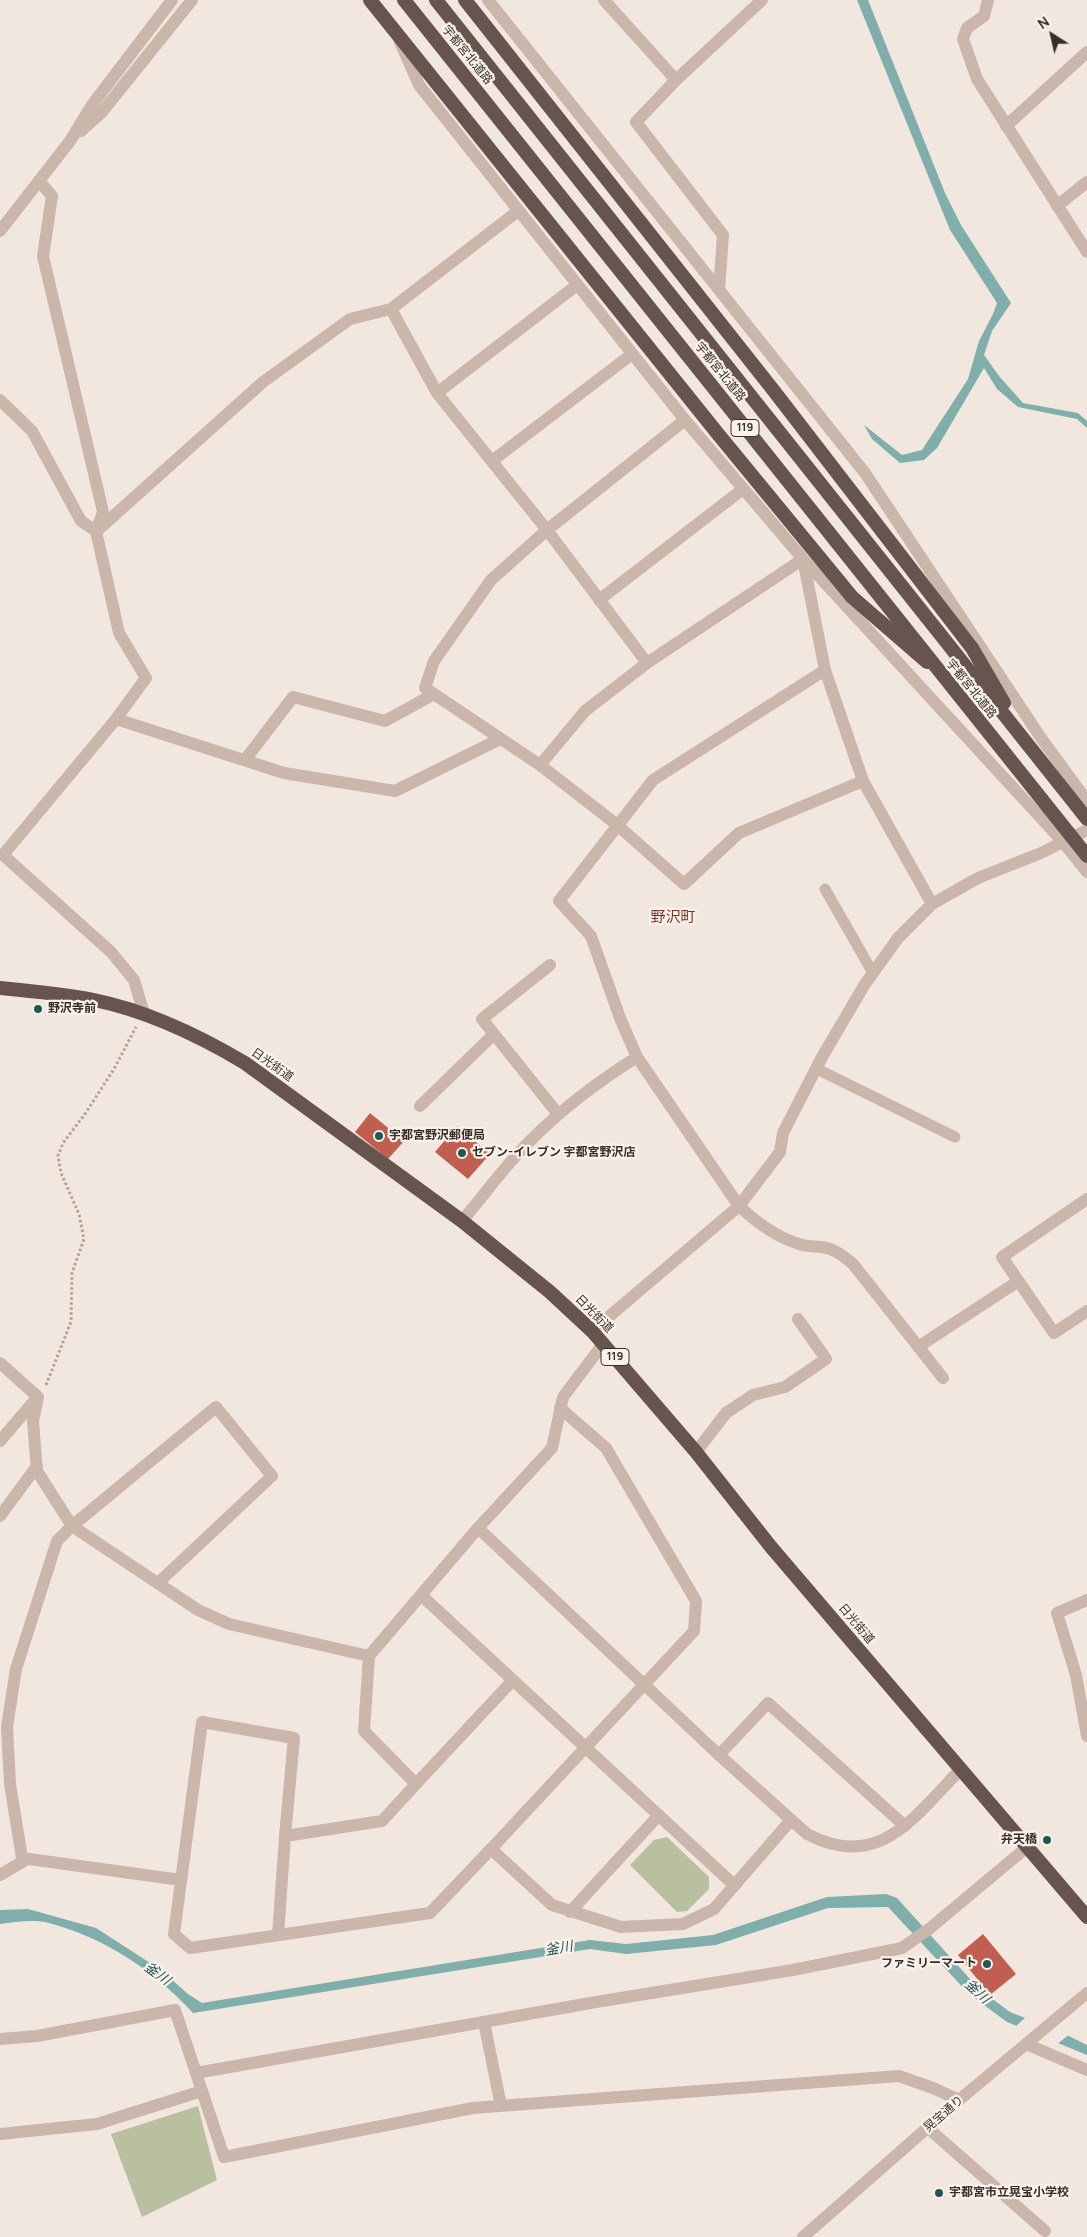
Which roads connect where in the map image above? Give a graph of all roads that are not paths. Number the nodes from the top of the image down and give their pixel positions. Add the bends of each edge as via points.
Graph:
1 (172, 0) edge
2 (192, 0) edge
3 (370, 0) edge
4 (404, 0) edge
5 (436, 0) edge
6 (465, 0) edge
7 (488, 0) edge
8 (604, 0) edge
9 (762, 0) edge
10 (988, 0) edge
11 (396, 31) junction
12 (1087, 52) edge
13 (676, 80) junction
14 (1006, 126) junction
15 (70, 141) junction
16 (39, 181) junction
17 (1087, 182) edge
18 (1057, 206) junction
19 (518, 211) junction
20 (0, 231) edge
21 (1087, 252) edge
22 (577, 285) junction
23 (719, 290) junction
24 (391, 309) junction
25 (632, 354) junction
26 (437, 393) junction
27 (0, 400) edge
28 (685, 420) junction
29 (492, 461) junction
30 (743, 489) junction
31 (547, 530) junction
32 (96, 531) junction
33 (803, 559) junction
34 (599, 600) junction
35 (647, 663) junction
36 (825, 670) junction
37 (937, 670) junction
38 (434, 694) junction
39 (116, 719) junction
40 (500, 739) junction
41 (1027, 742) junction
42 (245, 760) junction
43 (540, 765) junction
44 (863, 781) junction
45 (1087, 801) edge
46 (1087, 819) edge
47 (616, 824) junction
48 (1087, 830) edge
49 (1063, 842) junction
50 (1, 854) edge
51 (1087, 856) edge
52 (1087, 872) edge
53 (825, 889) dead end
54 (932, 904) junction
55 (550, 965) dead end
56 (873, 973) junction
57 (0, 988) edge
58 (144, 1014) junction
59 (494, 1034) junction
60 (637, 1057) junction
61 (817, 1069) junction
62 (420, 1106) dead end
63 (558, 1114) junction
64 (955, 1137) dead end
65 (1087, 1199) edge
66 (739, 1206) junction
67 (462, 1221) junction
68 (1017, 1282) junction
69 (1087, 1311) edge
70 (798, 1319) dead end
71 (592, 1331) junction
72 (603, 1344) junction
73 (918, 1346) junction
74 (0, 1363) edge
75 (943, 1378) dead end
76 (40, 1396) junction
77 (560, 1408) junction
78 (0, 1440) edge
79 (696, 1452) junction
80 (36, 1466) junction
81 (0, 1516) edge
82 (72, 1526) junction
83 (478, 1528) junction
84 (158, 1584) junction
85 (421, 1595) junction
86 (1087, 1600) edge
87 (369, 1656) junction
88 (513, 1680) junction
89 (645, 1685) junction
90 (1087, 1736) edge
91 (586, 1748) junction
92 (718, 1755) junction
93 (960, 1770) junction
94 (416, 1784) junction
95 (659, 1815) junction
96 (790, 1820) junction
97 (905, 1826) junction
98 (285, 1836) junction
99 (1026, 1848) junction
100 (491, 1849) junction
101 (27, 1859) junction
102 (0, 1875) edge
103 (181, 1880) junction
104 (734, 1885) junction
105 (570, 1912) junction
106 (1087, 1917) edge
107 (278, 1935) junction
108 (1087, 1993) edge
109 (484, 2022) junction
110 (0, 2039) edge
111 (1030, 2040) junction
112 (1087, 2070) edge
113 (196, 2073) junction
114 (202, 2091) junction
115 (959, 2100) junction
116 (501, 2106) junction
117 (928, 2128) junction
118 (0, 2134) edge
119 (1045, 2231) dead end
120 (803, 2237) edge

1 - 15 street via 92,105
2 - 15 street via 102,112
3 - 11 highway
4 - 37 highway, 宇都宮北道路 / 119, bridge
5 - 41 highway, 宇都宮北道路 / 119
6 - 41 highway via 972,648
7 - 23 street
8 - 13 street
9 - 13 street
10 - 14 street via 984,16 967,28 963,39 977,79
11 - 19 street via 419,85
11 - 37 highway, bridge via 852,597
12 - 14 street
13 - 23 street via 636,122 724,235
14 - 18 street
15 - 16 street
16 - 20 street
16 - 32 street via 52,196 43,256 103,512
17 - 18 street
18 - 21 street
19 - 22 street
19 - 24 street
22 - 25 street
22 - 26 street
23 - 45 street via 865,473 1041,738
24 - 26 street
24 - 32 street via 350,319 263,382
25 - 28 street
25 - 29 street
26 - 29 street
27 - 32 street via 32,431 81,521
28 - 30 street
28 - 31 street
29 - 31 street
30 - 33 street
30 - 34 street
31 - 34 street
31 - 38 street via 491,580 434,661 426,688
32 - 39 street via 119,633 146,678
33 - 35 street
33 - 36 street
33 - 49 street
34 - 35 street
35 - 43 street via 585,711
36 - 44 street
36 - 47 street via 653,780
37 - 51 highway, 宇都宮北道路 / 119, bridge
38 - 40 street
38 - 42 street via 385,721 294,697
39 - 42 street
39 - 50 street
40 - 42 street via 395,791 284,772
40 - 43 street
41 - 46 highway, 宇都宮北道路 / 119
43 - 47 street
44 - 47 street via 739,833 684,884
44 - 54 street
47 - 60 street via 559,901 591,936
48 - 49 street
49 - 52 street
49 - 54 street via 978,878
50 - 58 street via 111,952 134,980
53 - 56 lane
54 - 56 street via 898,938
55 - 59 street via 482,1019
56 - 61 street
57 - 58 highway, 日光街道 / 119 via 96,1000
58 - 67 highway, 日光街道 / 119 via 209,1042 245,1063
59 - 62 street
59 - 63 street
60 - 63 street via 590,1087
60 - 66 street
61 - 64 lane
61 - 66 street via 783,1133 780,1152
63 - 67 street via 530,1141
65 - 68 street via 1002,1257
66 - 71 street
66 - 73 street via 754,1220 800,1245 838,1252 853,1264
67 - 71 highway, 日光街道 / 119 via 550,1292
68 - 69 street via 1054,1333
68 - 73 street
70 - 79 street via 826,1359 785,1387 753,1395 726,1413
71 - 72 highway, 日光街道 / 119
72 - 77 street via 563,1397
72 - 79 highway, 日光街道 / 119
73 - 75 street
74 - 76 street
76 - 78 street
76 - 80 street via 32,1420
77 - 83 street via 552,1448
77 - 89 street via 606,1448 696,1601 694,1631
79 - 93 highway, 日光街道 / 119 via 771,1547
80 - 81 street
80 - 82 street
82 - 84 street
82 - 84 street via 216,1407 272,1476
82 - 101 street via 57,1541 16,1669 6,1727 17,1828 22,1858
83 - 85 street
83 - 89 street
84 - 87 street via 198,1610 229,1624
85 - 87 street
85 - 88 street
86 - 90 street via 1056,1613 1076,1675
87 - 94 street via 364,1732
88 - 91 street
88 - 94 street
89 - 91 street
89 - 92 street
91 - 95 street
91 - 100 street
92 - 96 street
92 - 97 street via 768,1703
93 - 97 street
93 - 99 highway, 日光街道 / 119
94 - 98 street via 382,1821
95 - 104 street
95 - 105 street
96 - 97 street via 824,1843 846,1846 868,1846 886,1840
96 - 104 street
98 - 103 street via 294,1738 202,1722
98 - 107 street
99 - 106 highway, 日光街道 / 119
99 - 109 street via 915,1941 902,1948 793,1970
100 - 105 street via 552,1905
100 - 107 street via 430,1913
101 - 102 street
101 - 103 street
103 - 107 street via 174,1934 190,1948
104 - 105 street via 714,1909 683,1924 621,1927
108 - 111 street, 晃宝通り
109 - 113 street
109 - 116 street
110 - 113 street via 37,2036 175,2010
111 - 112 street
111 - 115 street, 晃宝通り
113 - 114 street
114 - 116 street via 224,2157 473,2108
114 - 118 street via 97,2124
115 - 116 street via 899,2076
115 - 117 street, 晃宝通り
117 - 119 street
117 - 120 street, 晃宝通り

